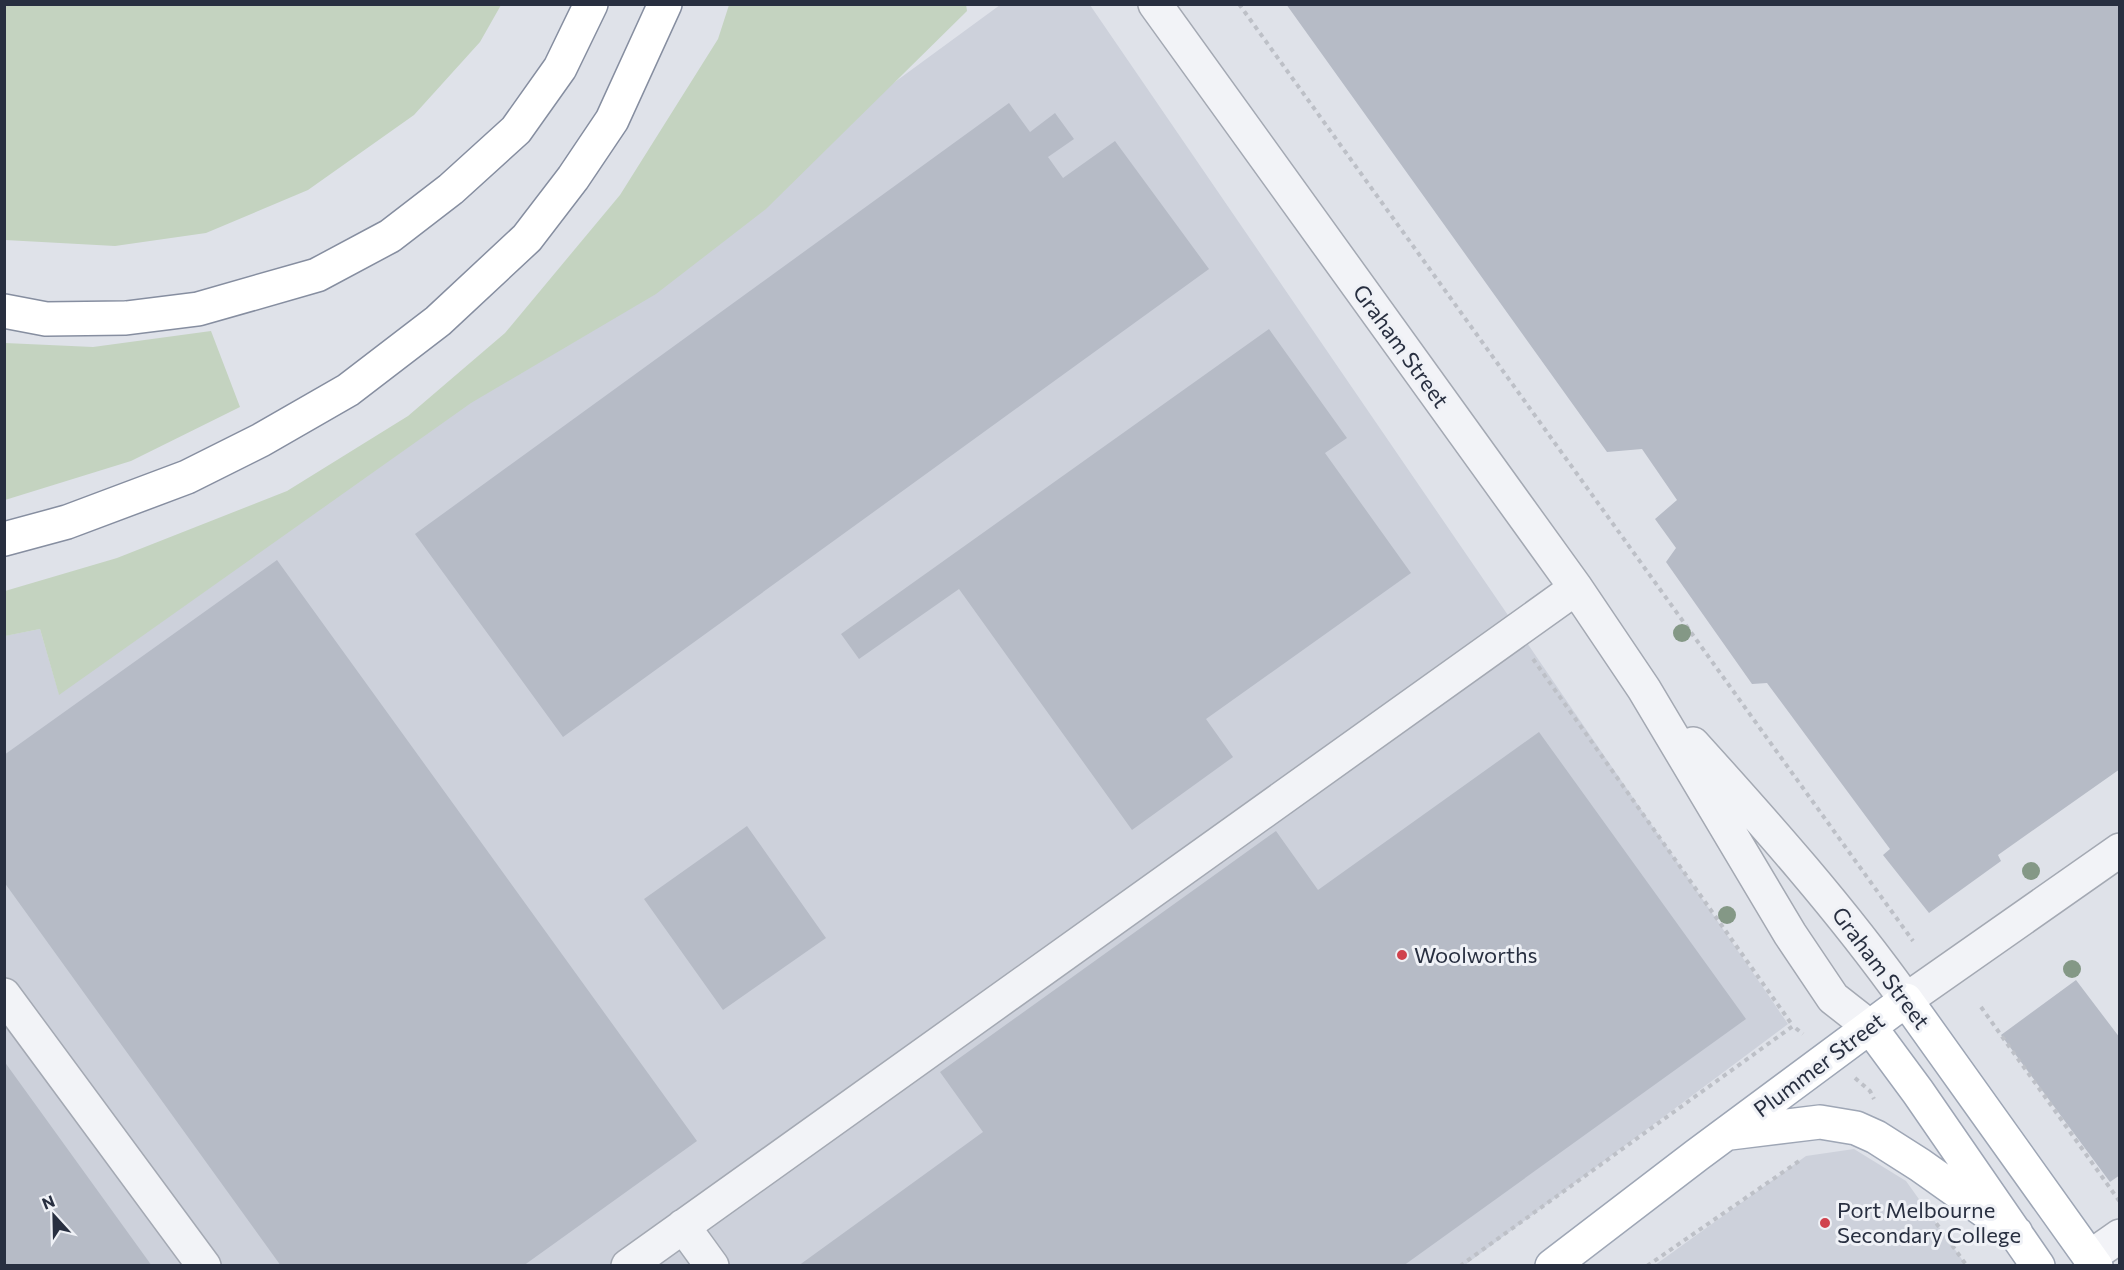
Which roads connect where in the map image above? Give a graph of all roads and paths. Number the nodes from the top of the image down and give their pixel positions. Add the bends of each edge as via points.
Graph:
1 (591, 4) edge
2 (665, 4) edge
3 (1155, 4) edge
4 (1239, 4) edge
5 (4, 311) edge
6 (4, 540) edge
7 (1576, 588) junction
8 (1514, 632) junction
9 (1644, 689) junction
10 (2120, 850) edge
11 (1913, 941) dead end
12 (4, 995) edge
13 (1906, 1000) junction
14 (1981, 1007) dead end
15 (1793, 1026) dead end
16 (1870, 1027) junction
17 (1726, 1134) junction
18 (1806, 1156) dead end
19 (2120, 1202) edge
20 (1926, 1209) dead end
21 (683, 1226) junction
22 (2016, 1233) junction
23 (2120, 1236) edge
24 (2093, 1261) edge
25 (204, 1266) edge
26 (628, 1266) edge
27 (712, 1266) edge
28 (1552, 1266) edge
29 (1647, 1266) edge
30 (1967, 1266) edge
31 (2038, 1266) edge

1 - 5 main road via 560,68 516,130 451,189 390,236 317,275 198,309 126,318 46,319
2 - 6 main road via 612,120 573,178 527,238 438,321 348,390 240,451 165,486
3 - 7 street, Graham Street
4 - 11 path
7 - 8 street
7 - 9 street, Graham Street
8 - 15 path
8 - 21 street
9 - 13 street, Graham Street via 1806,871
9 - 16 street, Graham Street via 1806,958 1833,998
10 - 13 street, Plummer Street
12 - 25 street
13 - 16 main road, Plummer Street
13 - 24 main road, Graham Street
14 - 19 path
16 - 17 main road, Plummer Street
16 - 22 main road, Graham Street
17 - 22 main road via 1803,1123 1856,1128 1920,1165
17 - 28 main road, Plummer Street
18 - 29 path
20 - 30 path
21 - 26 street
21 - 27 street
22 - 31 main road, Graham Street
23 - 24 street

